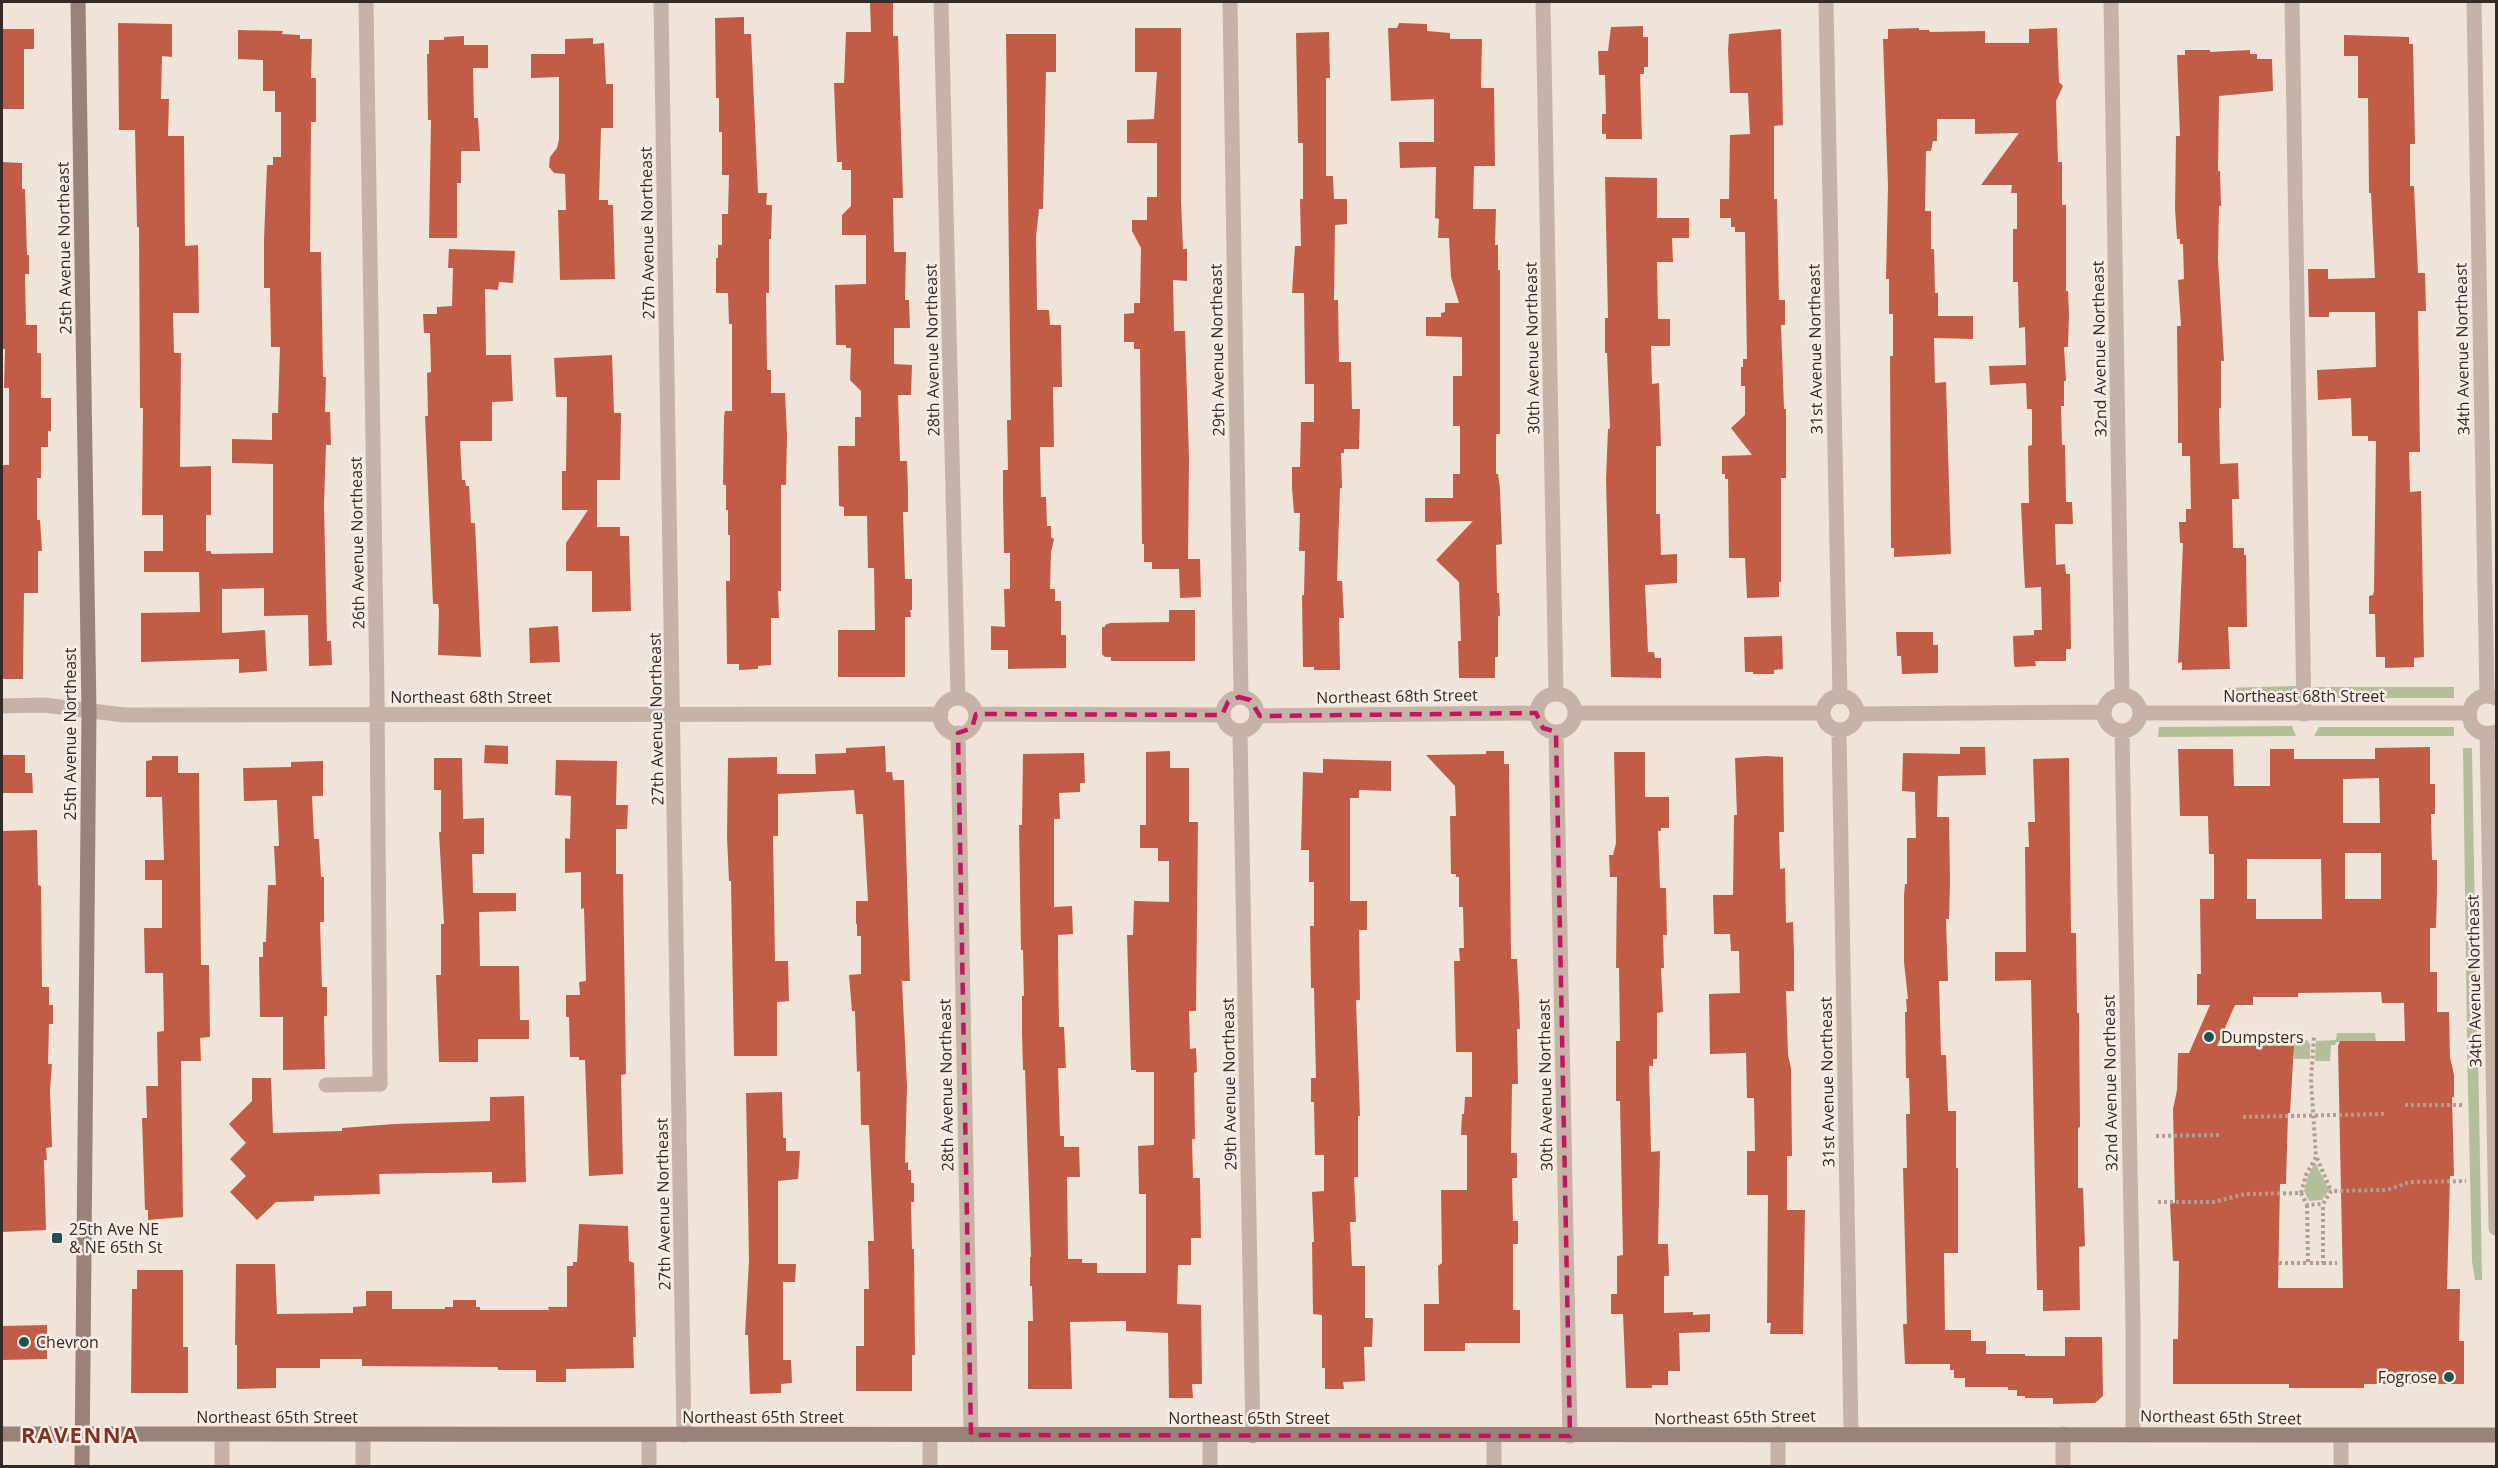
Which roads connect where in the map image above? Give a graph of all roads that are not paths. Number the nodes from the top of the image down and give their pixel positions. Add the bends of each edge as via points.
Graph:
1 (78, 2) edge
2 (366, 2) edge
3 (661, 2) edge
4 (941, 2) edge
5 (1230, 2) edge
6 (1543, 2) edge
7 (1826, 2) edge
8 (2111, 2) edge
9 (2292, 2) edge
10 (2474, 2) edge
11 (1556, 694) junction
12 (2122, 695) junction
13 (1241, 697) junction
14 (1840, 697) junction
15 (2492, 697) edge
16 (958, 698) junction
17 (2, 706) edge
18 (89, 712) junction
19 (2104, 712) junction
20 (1536, 713) junction
21 (1575, 713) junction
22 (1822, 713) junction
23 (2140, 713) junction
24 (2469, 713) junction
25 (674, 714) junction
26 (940, 714) junction
27 (976, 714) junction
28 (1857, 714) junction
29 (2304, 714) junction
30 (377, 715) junction
31 (1223, 715) junction
32 (1258, 716) junction
33 (1839, 730) junction
34 (2122, 731) junction
35 (1240, 732) junction
36 (1556, 732) junction
37 (958, 733) junction
38 (2492, 733) edge
39 (326, 1086) dead end
40 (2496, 1228) edge
41 (2, 1434) edge
42 (81, 1434) junction
43 (222, 1434) junction
44 (1778, 1434) junction
45 (1851, 1434) junction
46 (2063, 1434) junction
47 (2133, 1434) junction
48 (363, 1435) junction
49 (649, 1435) junction
50 (684, 1435) junction
51 (930, 1435) junction
52 (2496, 1435) edge
53 (970, 1436) junction
54 (1210, 1436) junction
55 (1253, 1436) junction
56 (1494, 1436) junction
57 (1569, 1436) junction
58 (2341, 1436) junction
59 (82, 1467) edge
60 (222, 1467) edge
61 (363, 1467) edge
62 (649, 1467) edge
63 (930, 1467) edge
64 (1210, 1467) edge
65 (1494, 1467) edge
66 (1778, 1467) edge
67 (2063, 1467) edge
68 (2342, 1467) edge

1 - 18 main road, 25th Avenue Northeast
2 - 30 street, 26th Avenue Northeast
3 - 25 street, 27th Avenue Northeast
4 - 16 street, 28th Avenue Northeast
5 - 13 street, 29th Avenue Northeast
6 - 11 street, 30th Avenue Northeast
7 - 14 street, 31st Avenue Northeast
8 - 12 street, 32nd Avenue Northeast
9 - 29 street
10 - 15 street, 34th Avenue Northeast
11 - 20 street via 1541,700
11 - 21 street via 1571,701
12 - 19 street via 2109,701
12 - 23 street via 2135,701
13 - 31 street via 1228,702
13 - 32 street via 1254,704
14 - 22 street via 1828,701
14 - 28 street via 1852,702
15 - 24 street via 2475,701
16 - 26 street via 945,703
16 - 27 street via 968,701
17 - 18 street, Northeast 68th Street via 44,705
18 - 30 street, Northeast 68th Street
18 - 42 main road, 25th Avenue Northeast
19 - 28 street
19 - 34 street via 2107,724
20 - 32 street, Northeast 68th Street
20 - 36 street via 1543,728
21 - 22 street
21 - 36 street via 1571,726
22 - 33 street via 1825,723
23 - 29 street, Northeast 68th Street
23 - 34 street via 2134,726
24 - 29 street, Northeast 68th Street
24 - 38 street via 2470,723 2478,732
25 - 26 street, Northeast 68th Street
25 - 30 street, Northeast 68th Street
25 - 50 street, 27th Avenue Northeast
26 - 37 street via 946,729
27 - 31 street
27 - 37 street via 972,728
28 - 33 street via 1851,726
30 - 39 street, 26th Avenue Northeast via 380,1084
31 - 35 street via 1228,727
32 - 35 street via 1253,726
33 - 45 street, 31st Avenue Northeast
34 - 47 street, 32nd Avenue Northeast
35 - 55 street, 29th Avenue Northeast
36 - 57 street, 30th Avenue Northeast
37 - 53 street, 28th Avenue Northeast
38 - 40 street, 34th Avenue Northeast
41 - 42 main road, Northeast 65th Street
42 - 43 main road, Northeast 65th Street
42 - 59 main road, 25th Avenue Northeast
43 - 48 main road, Northeast 65th Street
43 - 60 street
44 - 45 main road, Northeast 65th Street
44 - 57 main road, Northeast 65th Street
44 - 66 street
45 - 46 main road, Northeast 65th Street
46 - 47 main road, Northeast 65th Street
46 - 67 street
47 - 58 main road, Northeast 65th Street
48 - 49 main road, Northeast 65th Street
48 - 61 street
49 - 50 main road, Northeast 65th Street
49 - 62 street
50 - 51 main road, Northeast 65th Street
51 - 53 main road, Northeast 65th Street
51 - 63 street
52 - 58 main road, Northeast 65th Street
53 - 54 main road, Northeast 65th Street
54 - 55 main road, Northeast 65th Street
54 - 64 street
55 - 56 main road, Northeast 65th Street
56 - 57 main road, Northeast 65th Street
56 - 65 street
58 - 68 street

